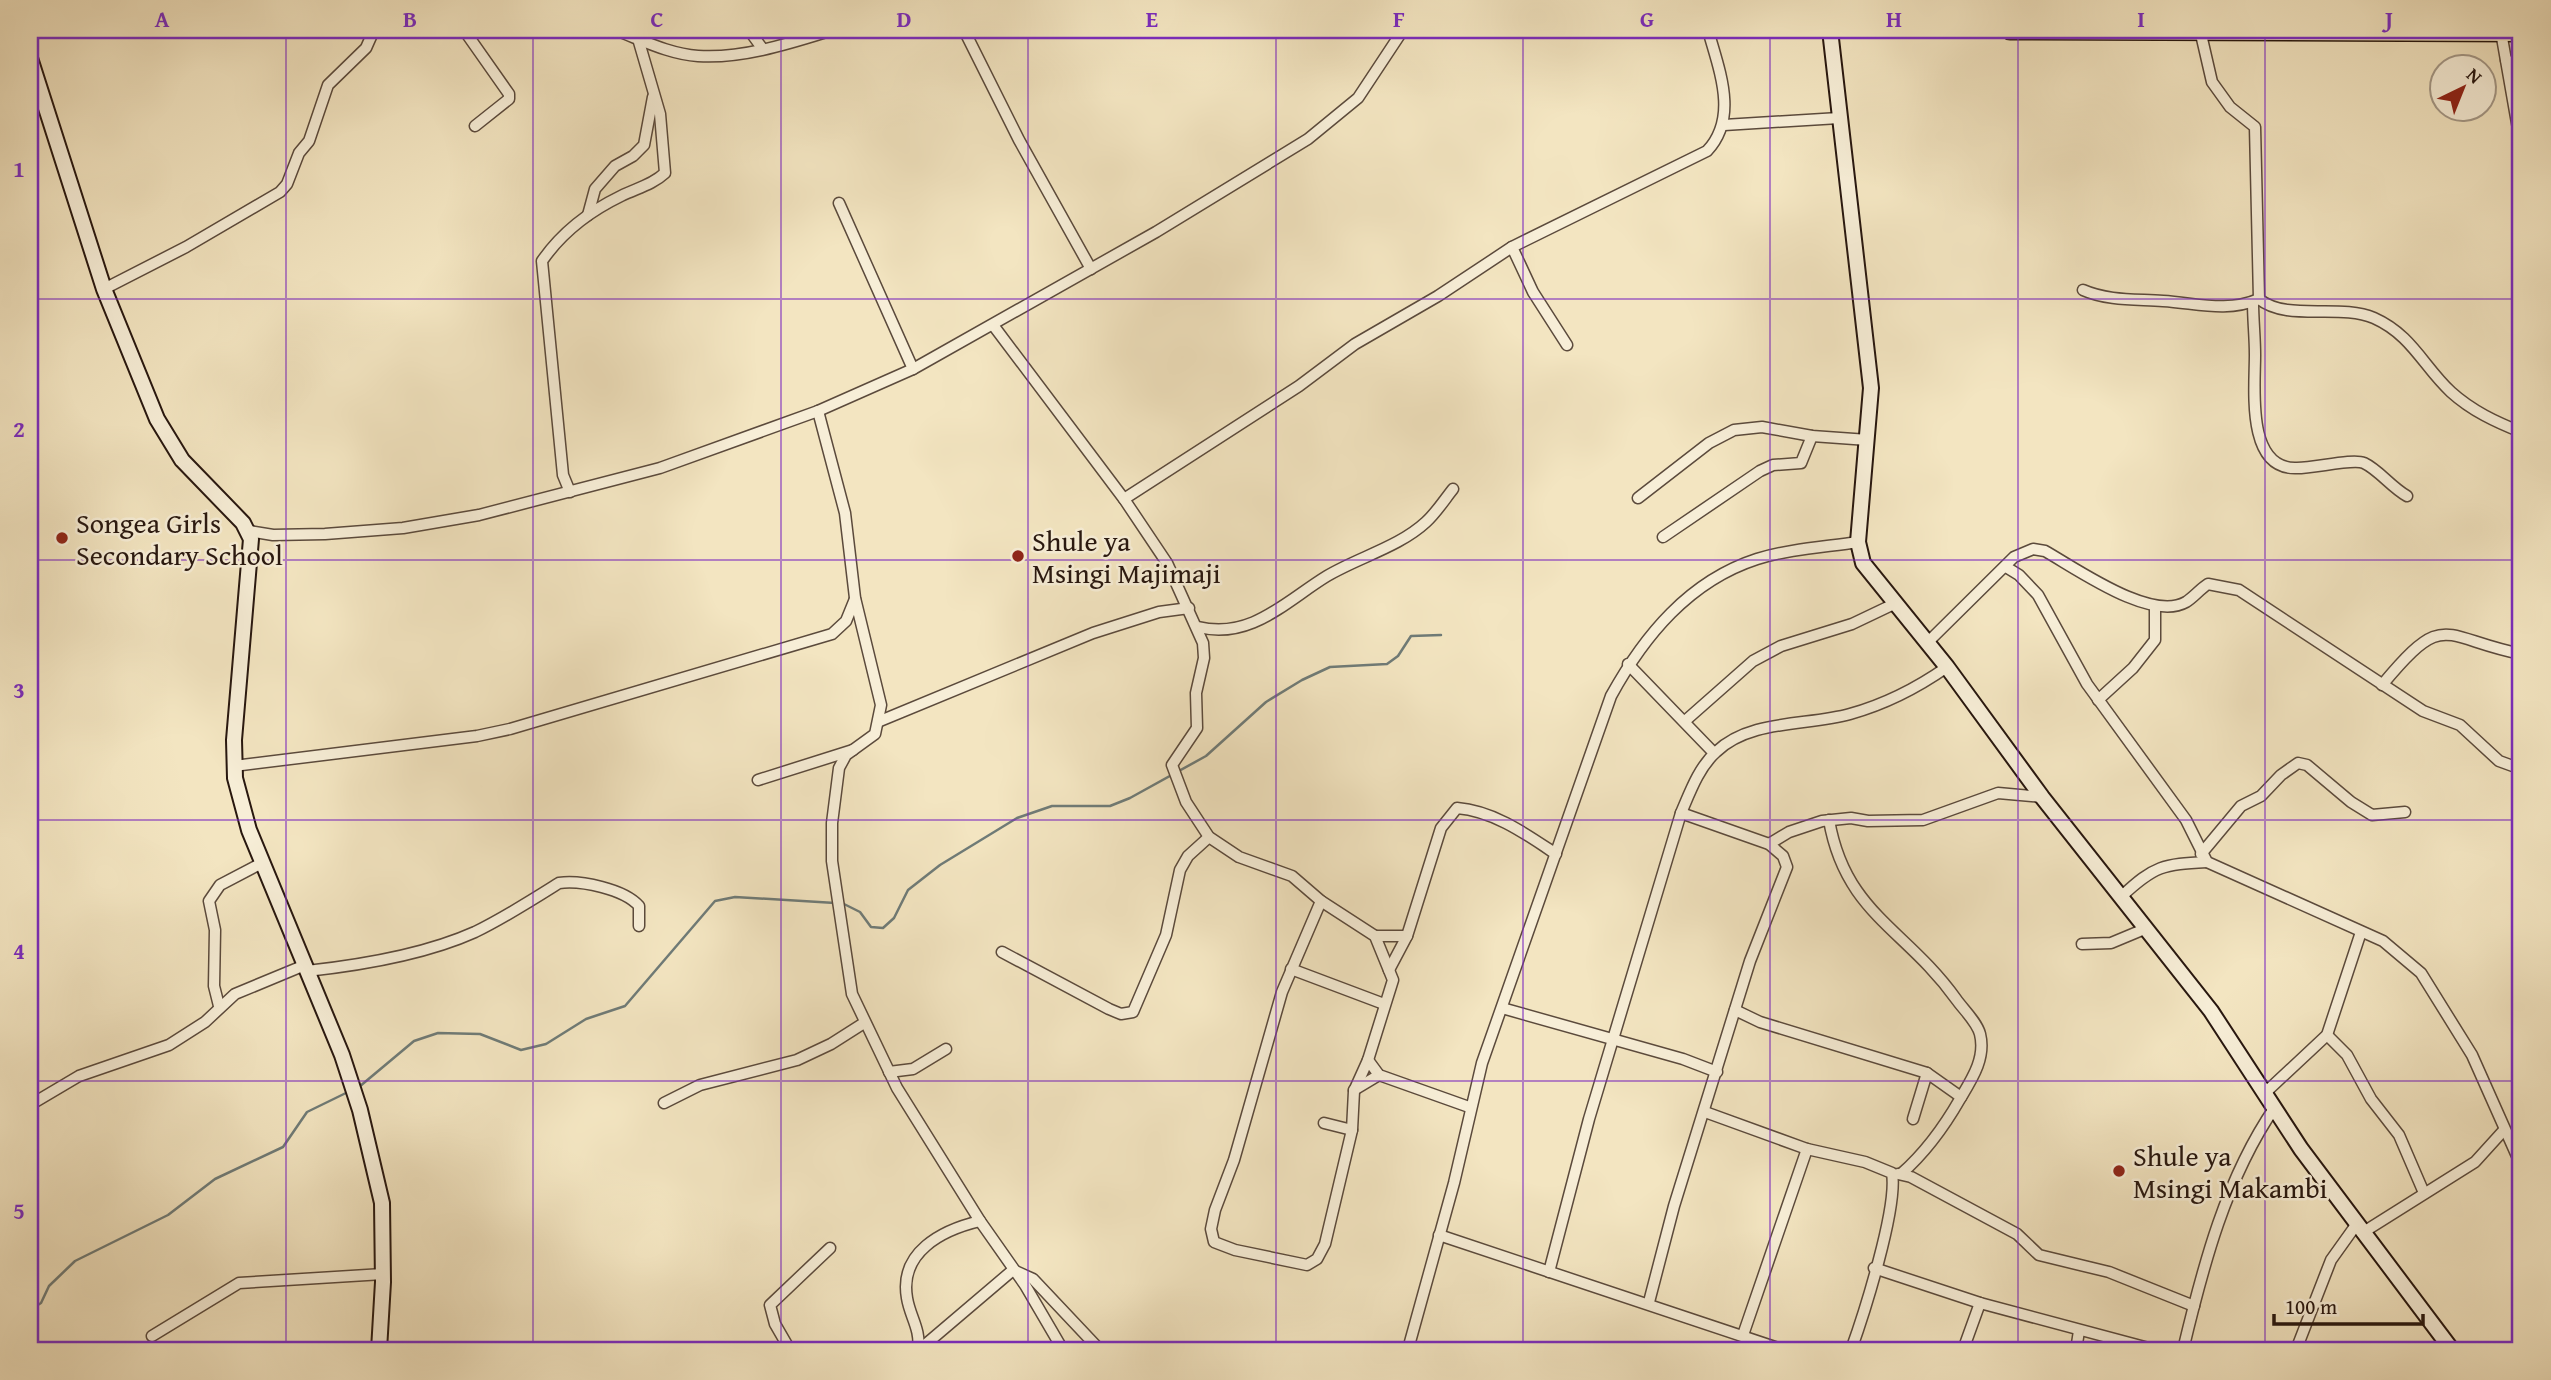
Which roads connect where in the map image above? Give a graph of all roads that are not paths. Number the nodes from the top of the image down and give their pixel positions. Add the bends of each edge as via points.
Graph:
1 (464, 30) edge
2 (749, 30) edge
3 (833, 30) edge
4 (964, 30) edge
5 (1404, 30) edge
6 (1707, 30) edge
7 (1830, 30) edge
8 (2010, 30) edge
9 (2143, 30) edge
10 (2200, 30) edge
11 (372, 31) edge
12 (621, 31) edge
13 (2381, 31) edge
14 (2501, 32) junction
15 (2521, 32) edge
16 (639, 42) junction
17 (761, 48) junction
18 (30, 58) edge
19 (2506, 60) junction
20 (2521, 68) edge
21 (654, 93) junction
22 (1839, 118) junction
23 (1724, 125) junction
24 (475, 126) dead end
25 (2521, 146) edge
26 (839, 203) dead end
27 (589, 215) junction
28 (1512, 247) junction
29 (1091, 269) junction
30 (104, 289) junction
31 (2083, 290) dead end
32 (2256, 300) junction
33 (993, 325) junction
34 (1567, 345) dead end
35 (913, 369) junction
36 (818, 411) junction
37 (2521, 432) edge
38 (1812, 436) junction
39 (1868, 440) junction
40 (1453, 489) dead end
41 (570, 492) junction
42 (2407, 496) dead end
43 (1638, 498) dead end
44 (1124, 499) junction
45 (249, 531) junction
46 (1663, 537) dead end
47 (1858, 542) junction
48 (2006, 567) junction
49 (855, 597) junction
50 (1894, 604) junction
51 (2155, 607) junction
52 (1189, 608) junction
53 (1198, 627) junction
54 (1927, 643) junction
55 (2521, 654) edge
56 (1628, 664) junction
57 (1947, 667) junction
58 (2382, 685) junction
59 (2098, 699) junction
60 (880, 721) junction
61 (1685, 721) junction
62 (853, 749) junction
63 (1714, 753) junction
64 (234, 766) junction
65 (2521, 769) edge
66 (758, 780) dead end
67 (2042, 797) junction
68 (2405, 812) dead end
69 (1681, 813) junction
70 (1829, 820) junction
71 (1209, 837) junction
72 (1769, 844) junction
73 (1556, 854) junction
74 (2204, 858) junction
75 (262, 863) junction
76 (2122, 896) junction
77 (1321, 901) junction
78 (639, 926) dead end
79 (2147, 928) junction
80 (2361, 932) junction
81 (1375, 936) junction
82 (1407, 936) junction
83 (2082, 944) dead end
84 (1002, 952) dead end
85 (306, 968) junction
86 (1291, 969) junction
87 (1389, 970) junction
88 (214, 986) junction
89 (234, 994) junction
90 (1384, 1003) junction
91 (219, 1006) junction
92 (1502, 1008) junction
93 (1735, 1010) junction
94 (863, 1023) junction
95 (2327, 1035) junction
96 (1614, 1042) junction
97 (946, 1049) dead end
98 (1368, 1060) junction
99 (889, 1072) junction
100 (1717, 1072) junction
101 (1927, 1073) junction
102 (1379, 1074) junction
103 (1354, 1091) junction
104 (2266, 1092) junction
105 (1961, 1097) junction
106 (664, 1103) dead end
107 (30, 1105) edge
108 (1469, 1107) junction
109 (2275, 1107) junction
110 (1705, 1112) junction
111 (1913, 1119) dead end
112 (1324, 1122) dead end
113 (1352, 1130) junction
114 (2504, 1130) junction
115 (1807, 1149) junction
116 (2521, 1165) edge
117 (1896, 1174) junction
118 (2424, 1193) junction
119 (980, 1221) junction
120 (2359, 1229) junction
121 (1439, 1235) junction
122 (830, 1248) dead end
123 (1874, 1268) junction
124 (1013, 1270) junction
125 (1549, 1272) junction
126 (383, 1273) junction
127 (1648, 1303) junction
128 (1980, 1303) junction
129 (2194, 1306) junction
130 (2079, 1331) junction
131 (152, 1335) dead end
132 (1743, 1335) junction
133 (918, 1348) edge
134 (379, 1350) edge
135 (790, 1350) edge
136 (906, 1350) edge
137 (1063, 1350) edge
138 (1100, 1350) edge
139 (1413, 1350) edge
140 (1784, 1350) edge
141 (1851, 1350) edge
142 (1963, 1350) edge
143 (2076, 1350) edge
144 (2156, 1350) edge
145 (2183, 1350) edge
146 (2296, 1350) edge
147 (2452, 1350) edge

1 - 24 street via 509,94 509,100
2 - 17 street
3 - 17 street
4 - 29 street
5 - 29 street via 1358,98 1308,139
6 - 23 street via 1725,105
7 - 22 street
8 - 9 highway
9 - 10 highway
10 - 13 highway
10 - 32 street via 2212,82 2230,107 2255,127
11 - 30 street via 366,48 328,85 309,141 281,192
12 - 16 street
13 - 14 highway
14 - 15 highway
14 - 19 street
16 - 17 street via 697,56
16 - 21 street
18 - 30 street
19 - 20 street
19 - 25 street
21 - 27 street via 644,145 615,166 595,189
21 - 27 street via 665,173
22 - 23 street
22 - 39 street via 1867,341 1871,388
23 - 28 street via 1707,150 1684,164
26 - 35 street
27 - 41 street via 555,242 542,261 563,475
28 - 34 street via 1533,292
28 - 44 street via 1355,344 1299,386
29 - 33 street
30 - 45 street via 167,437 182,460
31 - 32 street via 2126,300 2206,307 2232,307
32 - 37 street via 2288,310 2357,312 2386,324 2403,334 2458,397 2487,418
32 - 42 street via 2253,401 2258,434 2271,458 2284,468 2365,463
33 - 35 street
33 - 44 street
35 - 36 street
36 - 41 street via 660,468
36 - 49 street via 845,513
38 - 39 street
38 - 43 street via 1762,427 1734,430 1709,443
38 - 46 street via 1801,463 1759,471
39 - 47 street
40 - 53 street via 1426,522 1326,577 1268,618 1227,629
41 - 45 street via 515,508 403,528 273,535
44 - 52 street via 1167,563
45 - 64 street
47 - 50 street via 1863,563
47 - 56 street via 1757,559 1701,585 1675,607
48 - 51 street via 2023,551 2045,551 2133,601
48 - 54 street
48 - 59 street via 2038,595
49 - 60 street via 881,705
49 - 64 street via 846,621 832,634 510,729
50 - 54 street
50 - 61 street via 1753,660
51 - 58 street via 2186,602 2208,584 2239,590
51 - 59 street via 2155,640 2133,668
52 - 53 street
52 - 60 street via 1159,612 1100,631
53 - 71 street via 1204,658 1196,693 1197,728 1174,771 1186,802
54 - 57 street
55 - 58 street via 2460,634 2436,634 2403,659
56 - 61 street
56 - 73 street via 1611,696
57 - 63 street via 1876,706 1758,730
57 - 67 street
58 - 65 street via 2423,711 2460,725 2499,761
59 - 74 street via 2186,820
60 - 62 street via 868,742
61 - 63 street
62 - 66 street
62 - 94 street via 836,778 832,823 835,884 852,994
63 - 69 street
64 - 75 street via 238,793
67 - 70 street via 1998,793 1923,820
67 - 76 street
68 - 74 street via 2372,815 2307,765 2298,763 2261,796 2241,806
69 - 72 street
69 - 96 street
70 - 72 street
70 - 105 street via 1838,859 1852,887 1932,966 1980,1032 1979,1063
71 - 77 street via 1239,857 1292,876
71 - 84 street via 1180,870 1166,935 1133,1012 1109,1009
72 - 93 street via 1783,856 1785,878 1762,928
73 - 82 street via 1495,818 1457,808 1437,837
73 - 92 street
74 - 76 street via 2152,869
74 - 80 street
75 - 85 street
75 - 88 street via 220,885 209,901 215,930
76 - 79 street
77 - 81 street
77 - 86 street
78 - 85 street via 639,906 630,897 569,881 465,936 352,967
79 - 83 street via 2111,943
79 - 104 street
80 - 95 street
80 - 114 street via 2393,948 2421,973 2472,1055
81 - 82 street
81 - 87 street
82 - 87 street
85 - 89 street
85 - 126 street via 360,1110 382,1203
86 - 90 street
86 - 113 street via 1215,1210 1214,1242 1313,1263 1325,1244
87 - 90 street via 1393,980
88 - 89 street
88 - 91 street
89 - 91 street
90 - 98 street
91 - 107 street via 205,1022 169,1045 79,1076
92 - 96 street
92 - 108 street
93 - 100 street
93 - 101 street via 1760,1022
94 - 99 street
94 - 106 street via 797,1060 700,1085
95 - 104 street
95 - 118 street via 2347,1055 2371,1099 2399,1135
96 - 100 street
96 - 125 street
97 - 99 street via 913,1069
98 - 102 street
98 - 103 street
99 - 119 street
100 - 110 street
101 - 105 street
101 - 111 street
102 - 103 street
102 - 108 street
103 - 113 street
104 - 109 street
105 - 117 street via 1931,1144
108 - 121 street
109 - 120 street
109 - 129 street via 2254,1137 2229,1189
110 - 115 street
110 - 127 street
112 - 113 street
114 - 116 street
114 - 118 street via 2476,1162
115 - 117 street
115 - 132 street
117 - 123 street
117 - 129 street via 2017,1234 2039,1255 2098,1268
118 - 120 street
119 - 124 street
119 - 133 street via 934,1240 908,1269 906,1290 918,1327
120 - 146 street via 2331,1260
120 - 147 street
121 - 125 street
121 - 139 street via 1410,1342
122 - 135 street via 772,1300 771,1311
123 - 128 street
123 - 141 street
124 - 133 street via 959,1319
124 - 137 street
124 - 138 street via 1032,1279
125 - 127 street
126 - 131 street via 239,1283
126 - 134 street
127 - 132 street
128 - 130 street
128 - 142 street
129 - 145 street
130 - 143 street
130 - 144 street
132 - 140 street
133 - 136 street

